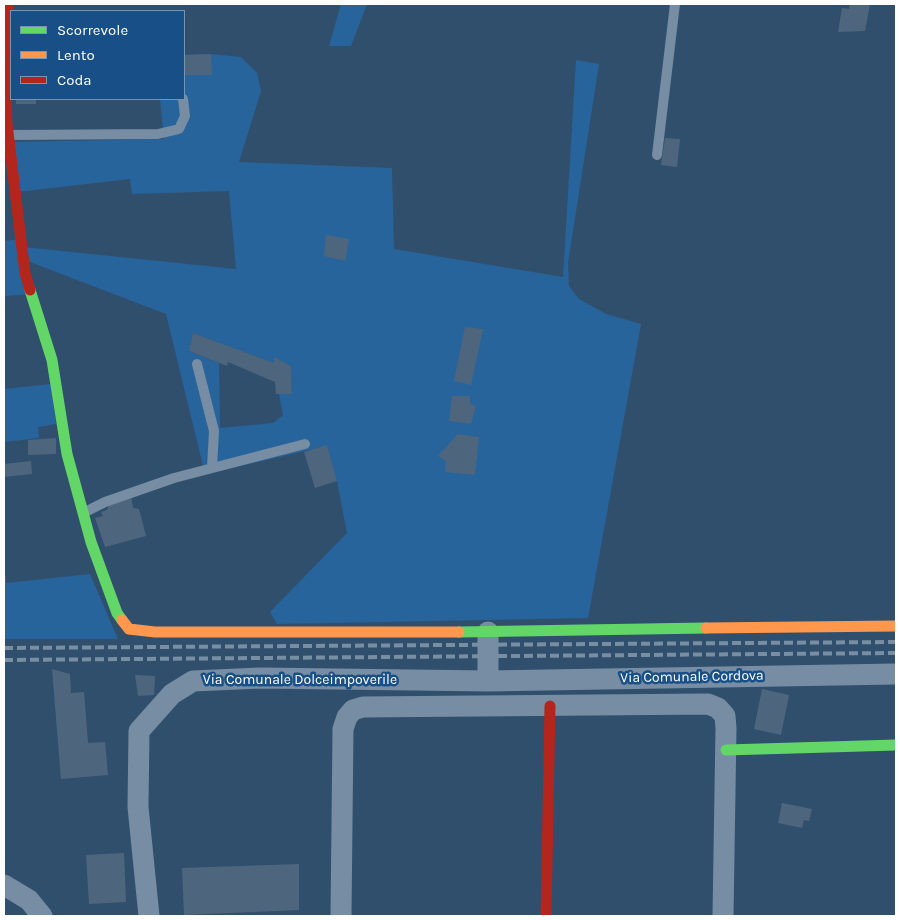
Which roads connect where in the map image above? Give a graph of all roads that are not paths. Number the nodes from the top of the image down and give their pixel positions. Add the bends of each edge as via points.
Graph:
1 (9, 4) edge
2 (675, 4) edge
3 (183, 100) edge
4 (8, 135) junction
5 (657, 155) dead end
6 (197, 364) dead end
7 (305, 444) dead end
8 (212, 468) junction
9 (82, 513) junction
10 (896, 626) edge
11 (488, 635) junction
12 (896, 674) edge
13 (488, 676) junction
14 (550, 706) junction
15 (896, 745) edge
16 (726, 750) junction
17 (4, 885) edge
18 (42, 916) edge
19 (149, 916) edge
20 (341, 916) edge
21 (546, 916) edge
22 (723, 916) edge

1 - 4 street via 4,48
2 - 5 lane
3 - 4 lane via 185,116 179,129 158,134
4 - 9 street via 26,272 52,360 67,454
6 - 8 lane via 214,431
7 - 8 lane
8 - 9 lane via 174,478
9 - 11 street via 116,613 129,629 155,632
10 - 11 street
11 - 13 street
12 - 13 street, Via Comunale Cordova
13 - 19 street, Via Comunale Dolceimpoverile via 193,681 172,694 139,731 138,807
14 - 16 street via 708,704 718,708 724,716
14 - 20 street via 363,707 353,710 343,729
14 - 21 street
15 - 16 street
16 - 22 street
17 - 18 street via 29,900

